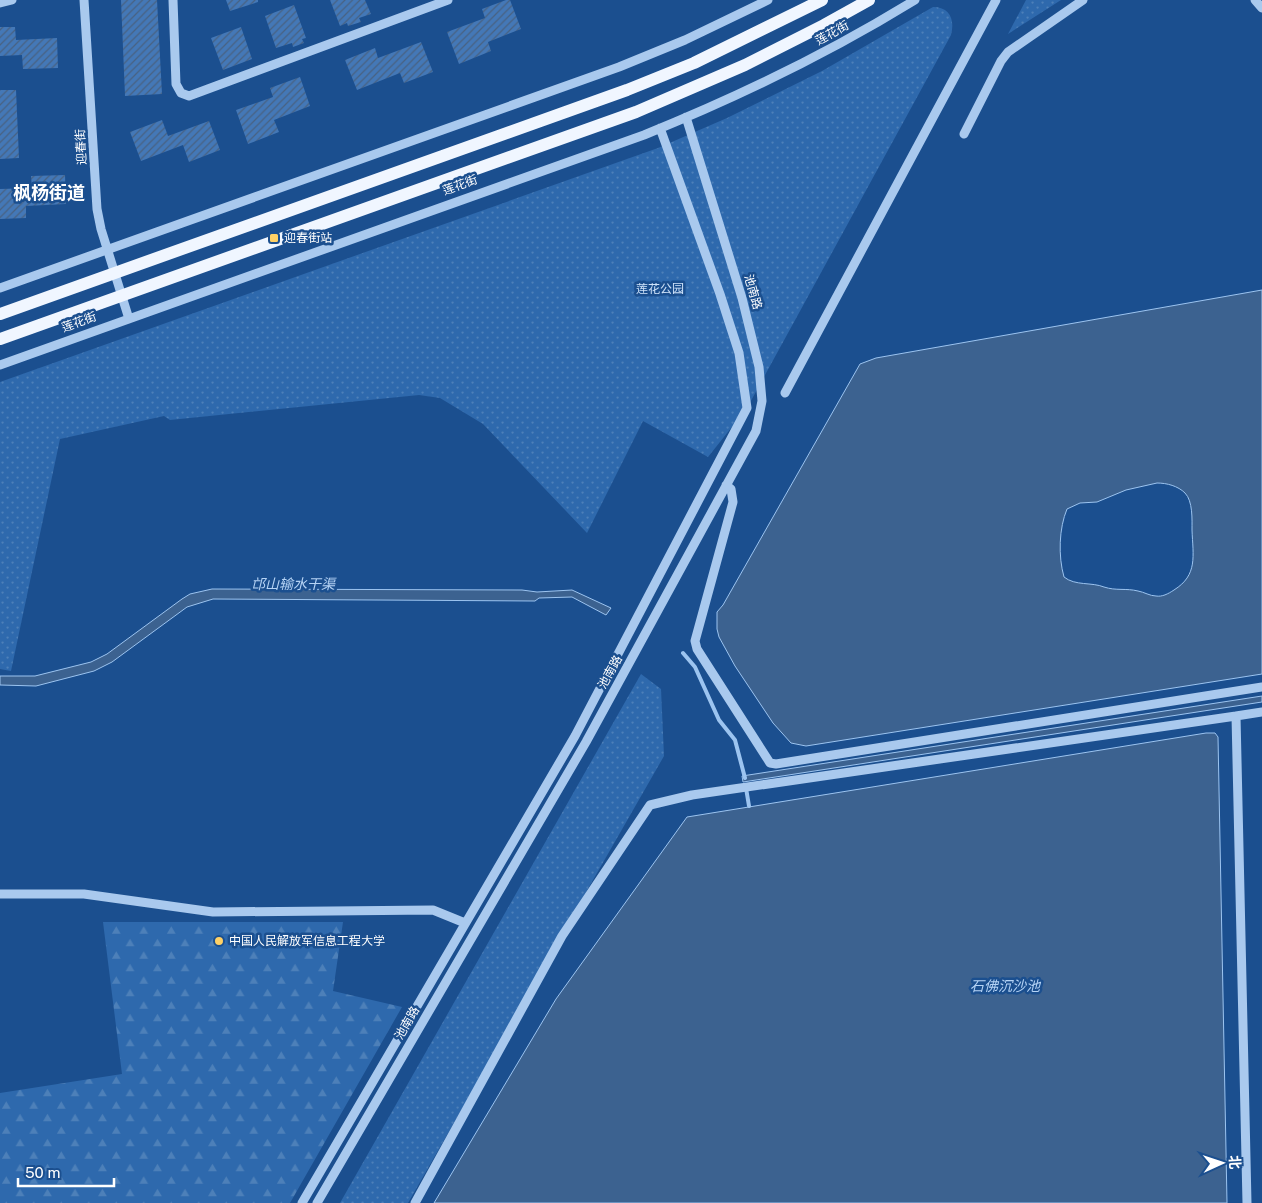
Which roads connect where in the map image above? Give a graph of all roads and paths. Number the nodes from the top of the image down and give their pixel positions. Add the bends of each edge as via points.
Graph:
1 (12, 0) edge
2 (84, 0) edge
3 (173, 0) edge
4 (448, 0) edge
5 (768, 0) edge
6 (822, 0) edge
7 (869, 0) edge
8 (915, 0) edge
9 (996, 0) edge
10 (1083, 0) edge
11 (1255, 0) edge
12 (0, 3) edge
13 (1262, 8) edge
14 (686, 117) junction
15 (660, 128) junction
16 (964, 134) dead end
17 (107, 249) junction
18 (114, 273) junction
19 (0, 288) edge
20 (122, 295) junction
21 (0, 314) edge
22 (129, 318) junction
23 (0, 339) edge
24 (0, 365) edge
25 (785, 393) dead end
26 (726, 485) junction
27 (1262, 687) edge
28 (1262, 712) edge
29 (1236, 716) junction
30 (0, 894) edge
31 (466, 923) junction
32 (302, 1203) edge
33 (317, 1203) edge
34 (415, 1203) edge
35 (1246, 1203) edge

1 - 12 street
2 - 17 street, 迎春街 via 97,209
3 - 4 street via 176,84 180,93 189,96
5 - 17 street via 619,67
6 - 18 main road via 694,63 627,90
7 - 20 main road, 莲花街 via 745,65 636,112
8 - 14 street, 莲花街 via 805,63
9 - 25 street
10 - 16 street via 1008,52
11 - 13 street
14 - 15 street, 莲花街
14 - 26 street, 池南路 via 742,298 759,367 762,401 756,431
15 - 22 street, 莲花街
15 - 31 street, 池南路 via 739,353 747,408 575,736
17 - 18 street, 迎春街
17 - 19 street
18 - 20 street, 迎春街
18 - 21 main road
20 - 22 street, 迎春街
20 - 23 main road, 莲花街
22 - 24 street, 莲花街
26 - 27 street via 731,489 733,502 695,641 697,649 770,762 776,764
26 - 33 street, 池南路 via 586,742
28 - 29 street
29 - 34 street via 752,786 650,805 562,936
29 - 35 street
30 - 31 street via 84,894 212,912 433,910
31 - 32 street, 池南路

